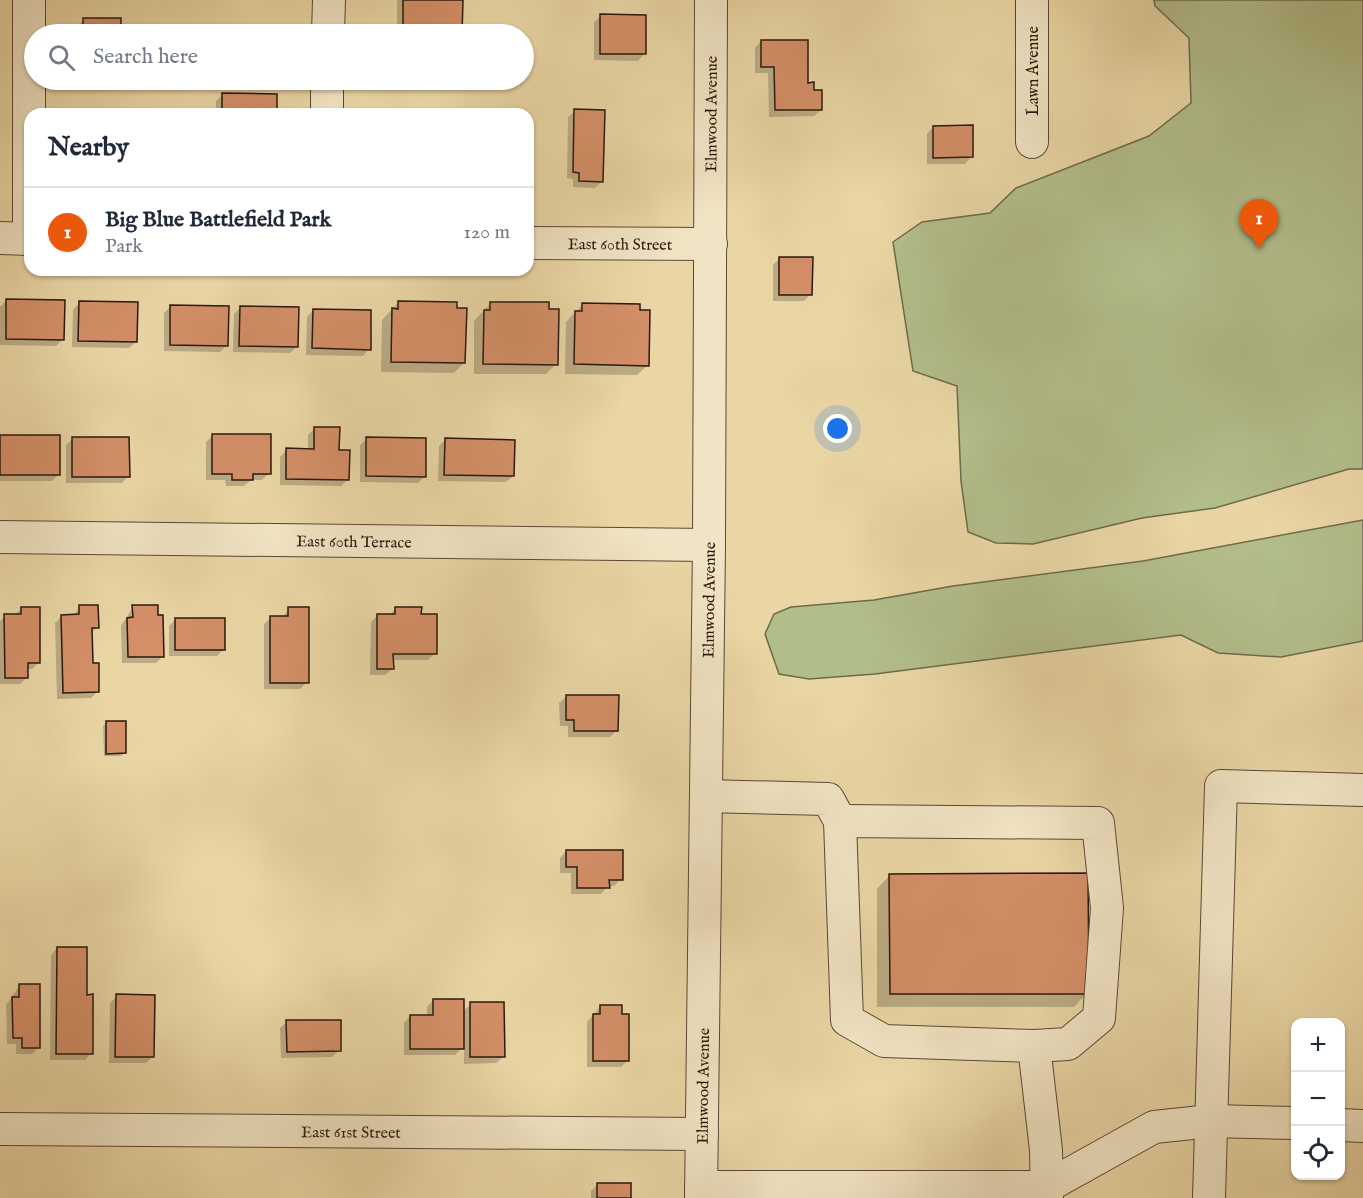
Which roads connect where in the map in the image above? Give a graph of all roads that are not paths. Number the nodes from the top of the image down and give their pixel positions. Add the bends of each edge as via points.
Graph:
1 (29, 0) edge
2 (329, 0) edge
3 (711, 0) edge
4 (1032, 0) edge
5 (29, 24) edge
6 (328, 24) edge
7 (29, 90) edge
8 (327, 90) edge
9 (29, 108) edge
10 (327, 108) edge
11 (1032, 142) dead end
12 (0, 238) edge
13 (24, 239) edge
14 (534, 243) edge
15 (711, 244) junction
16 (0, 537) edge
17 (709, 545) junction
18 (1363, 790) edge
19 (706, 796) junction
20 (840, 820) junction
21 (1034, 1046) junction
22 (1211, 1121) junction
23 (1291, 1123) edge
24 (1345, 1125) edge
25 (1363, 1126) edge
26 (0, 1129) edge
27 (702, 1134) junction
28 (806, 1192) edge
29 (701, 1193) edge
30 (1046, 1193) edge
31 (1209, 1198) edge

1 - 5 street
2 - 6 street
3 - 15 street, Elmwood Avenue
4 - 11 street, Lawn Avenue
7 - 9 street
8 - 10 street
12 - 13 street
14 - 15 street, East 60th Street
15 - 17 street, Elmwood Avenue
16 - 17 street, East 60th Terrace
17 - 19 street, Elmwood Avenue
18 - 22 street via 1221,786
19 - 20 street via 828,799
19 - 27 street, Elmwood Avenue
20 - 21 street via 847,1020 884,1041
20 - 21 street via 1098,822 1107,908 1099,1018 1068,1044
21 - 30 street via 1046,1150
22 - 23 street
22 - 30 street via 1154,1127
22 - 31 street
24 - 25 street
26 - 27 street, East 61st Street
27 - 29 street, Elmwood Avenue
28 - 29 street
28 - 30 street

